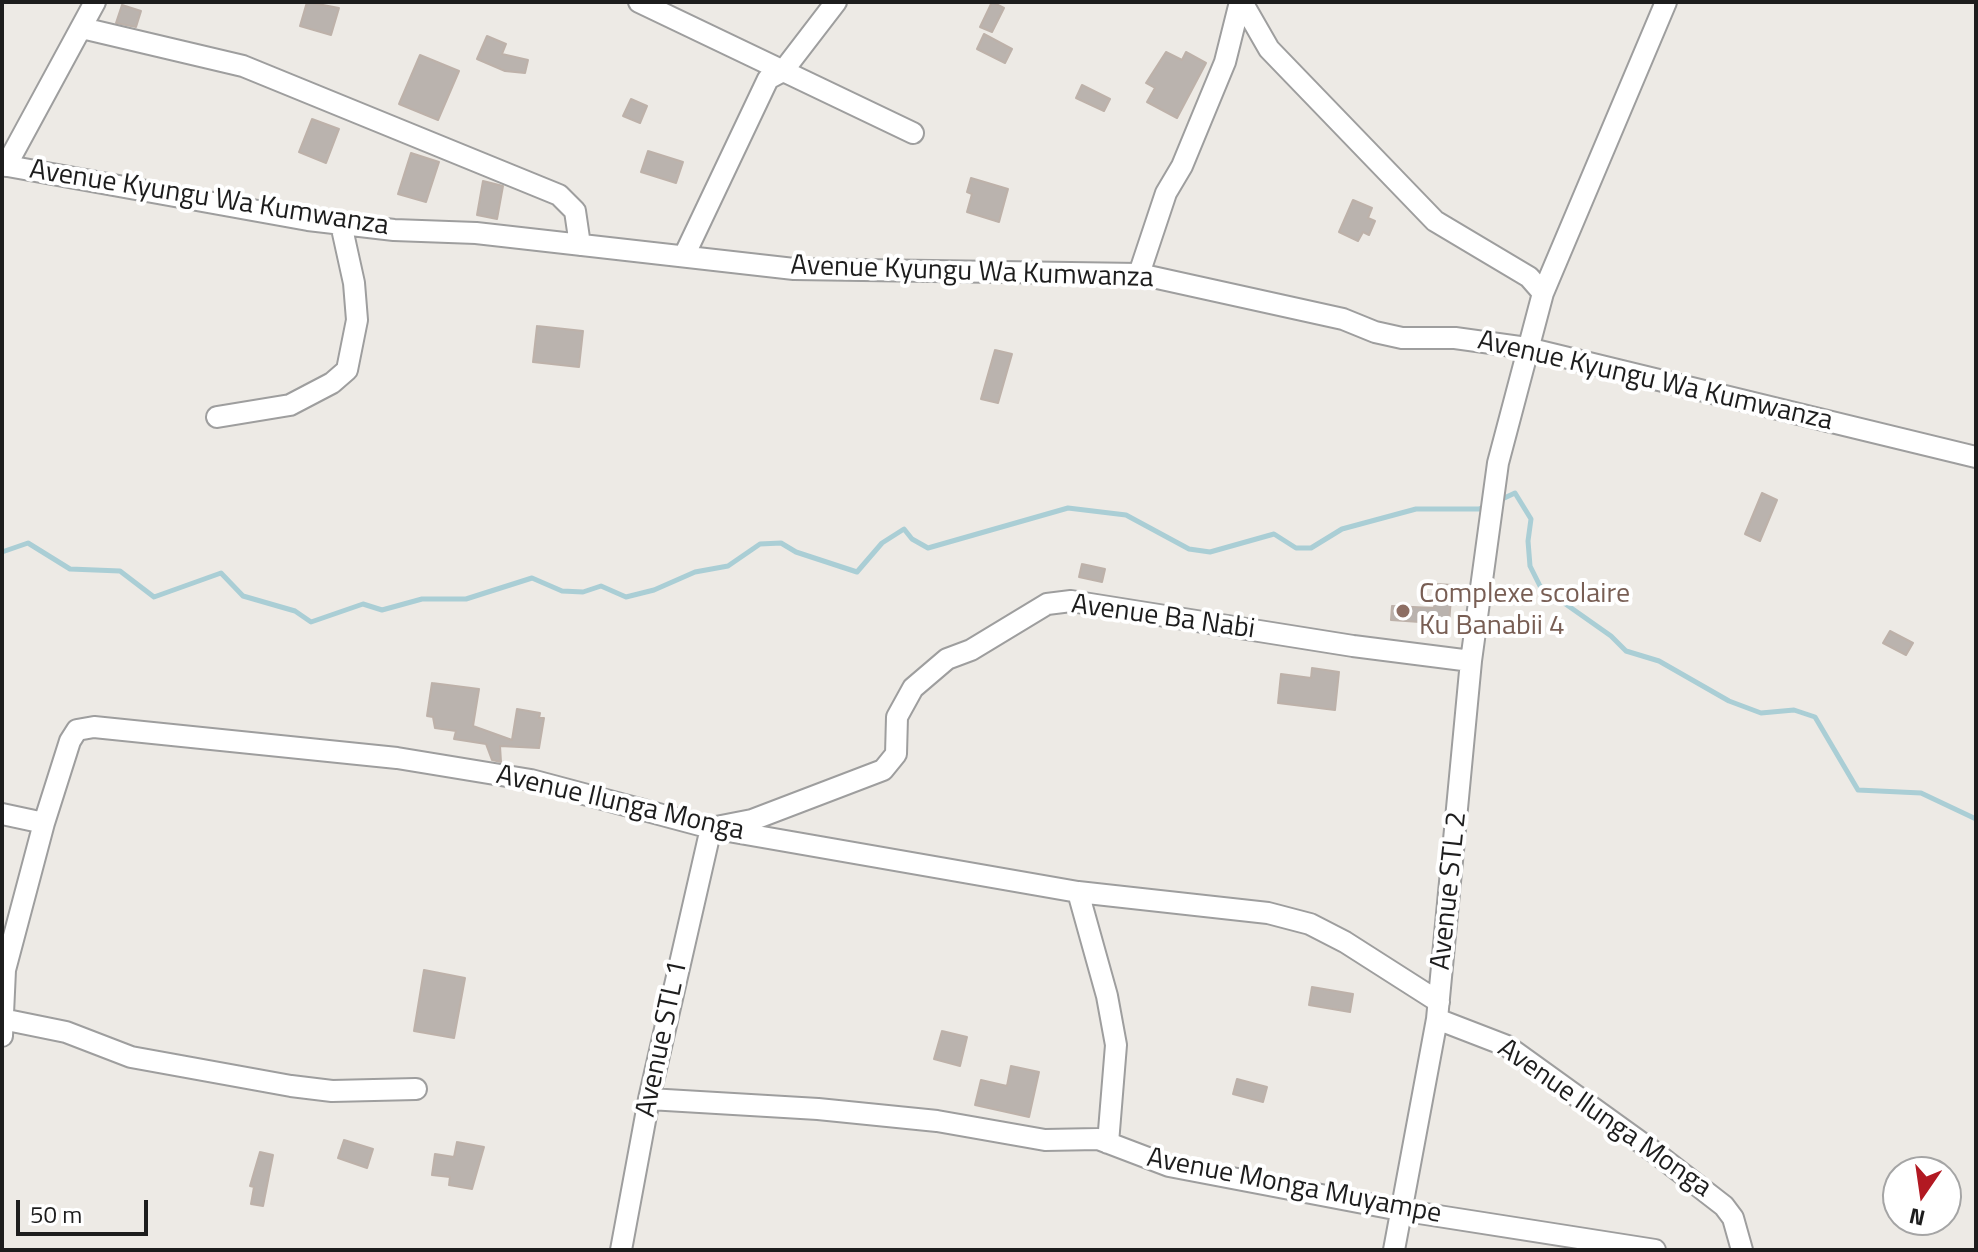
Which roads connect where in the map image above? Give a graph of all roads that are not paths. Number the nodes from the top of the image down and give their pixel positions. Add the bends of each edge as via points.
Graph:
1 (95, 2) edge
2 (639, 2) edge
3 (836, 2) edge
4 (1241, 2) edge
5 (1666, 2) edge
6 (82, 28) junction
7 (783, 71) junction
8 (913, 133) dead end
9 (4, 166) edge
10 (341, 224) junction
11 (580, 245) junction
12 (684, 256) junction
13 (1139, 274) junction
14 (1543, 293) junction
15 (1527, 348) junction
16 (217, 417) dead end
17 (1976, 457) edge
18 (1471, 661) junction
19 (2, 814) edge
20 (44, 823) junction
21 (711, 828) junction
22 (1037, 884) junction
23 (1078, 892) junction
24 (1084, 919) junction
25 (1438, 1010) junction
26 (2, 1019) edge
27 (2, 1036) edge
28 (416, 1089) dead end
29 (649, 1099) junction
30 (1108, 1143) junction
31 (1400, 1210) junction
32 (621, 1250) edge
33 (1394, 1250) edge
34 (1655, 1250) edge
35 (1742, 1250) edge

1 - 6 street
2 - 7 street
3 - 7 street
4 - 13 street via 1225,62 1166,193
4 - 14 street via 1269,49 1435,221 1529,277
5 - 14 street
6 - 9 street
6 - 11 street via 243,66 559,195 575,211
7 - 8 street
7 - 12 street via 768,79
9 - 10 street, Avenue Kyungu Wa Kumwanza
10 - 11 street, Avenue Kyungu Wa Kumwanza
10 - 16 street via 357,320 347,370 290,405
11 - 12 street, Avenue Kyungu Wa Kumwanza
12 - 13 street, Avenue Kyungu Wa Kumwanza via 852,272
13 - 15 street, Avenue Kyungu Wa Kumwanza via 1343,319 1402,338 1455,338
14 - 15 street
15 - 17 street, Avenue Kyungu Wa Kumwanza
15 - 18 street, Avenue STL 2 via 1498,463
18 - 21 street, Avenue Ba Nabi via 1071,601 1047,604 947,659 913,688 897,717 896,754 883,770 752,820
18 - 25 street, Avenue STL 2
19 - 20 street
20 - 21 street, Avenue Ilunga Monga via 77,730 105,727 397,758 531,780
20 - 26 street, Avenue Ilunga Monga via 5,970
21 - 22 street, Avenue Ilunga Monga
21 - 29 street, Avenue STL 1
22 - 23 street, Avenue Ilunga Monga
22 - 24 street
23 - 24 street
23 - 25 street, Avenue Ilunga Monga via 1268,913 1310,924 1345,942
24 - 30 street via 1116,1045
25 - 31 street, Avenue STL 2
25 - 35 street, Avenue Ilunga Monga via 1507,1046 1724,1206
26 - 27 street, Avenue Ilunga Monga
26 - 28 street via 66,1032 146,1060 291,1086 332,1091
29 - 30 street, Avenue Monga Muyampe via 833,1110 1045,1140
29 - 32 street, Avenue STL 1
30 - 31 street, Avenue Monga Muyampe via 1169,1166
31 - 33 street, Avenue STL 2
31 - 34 street, Avenue Monga Muyampe

